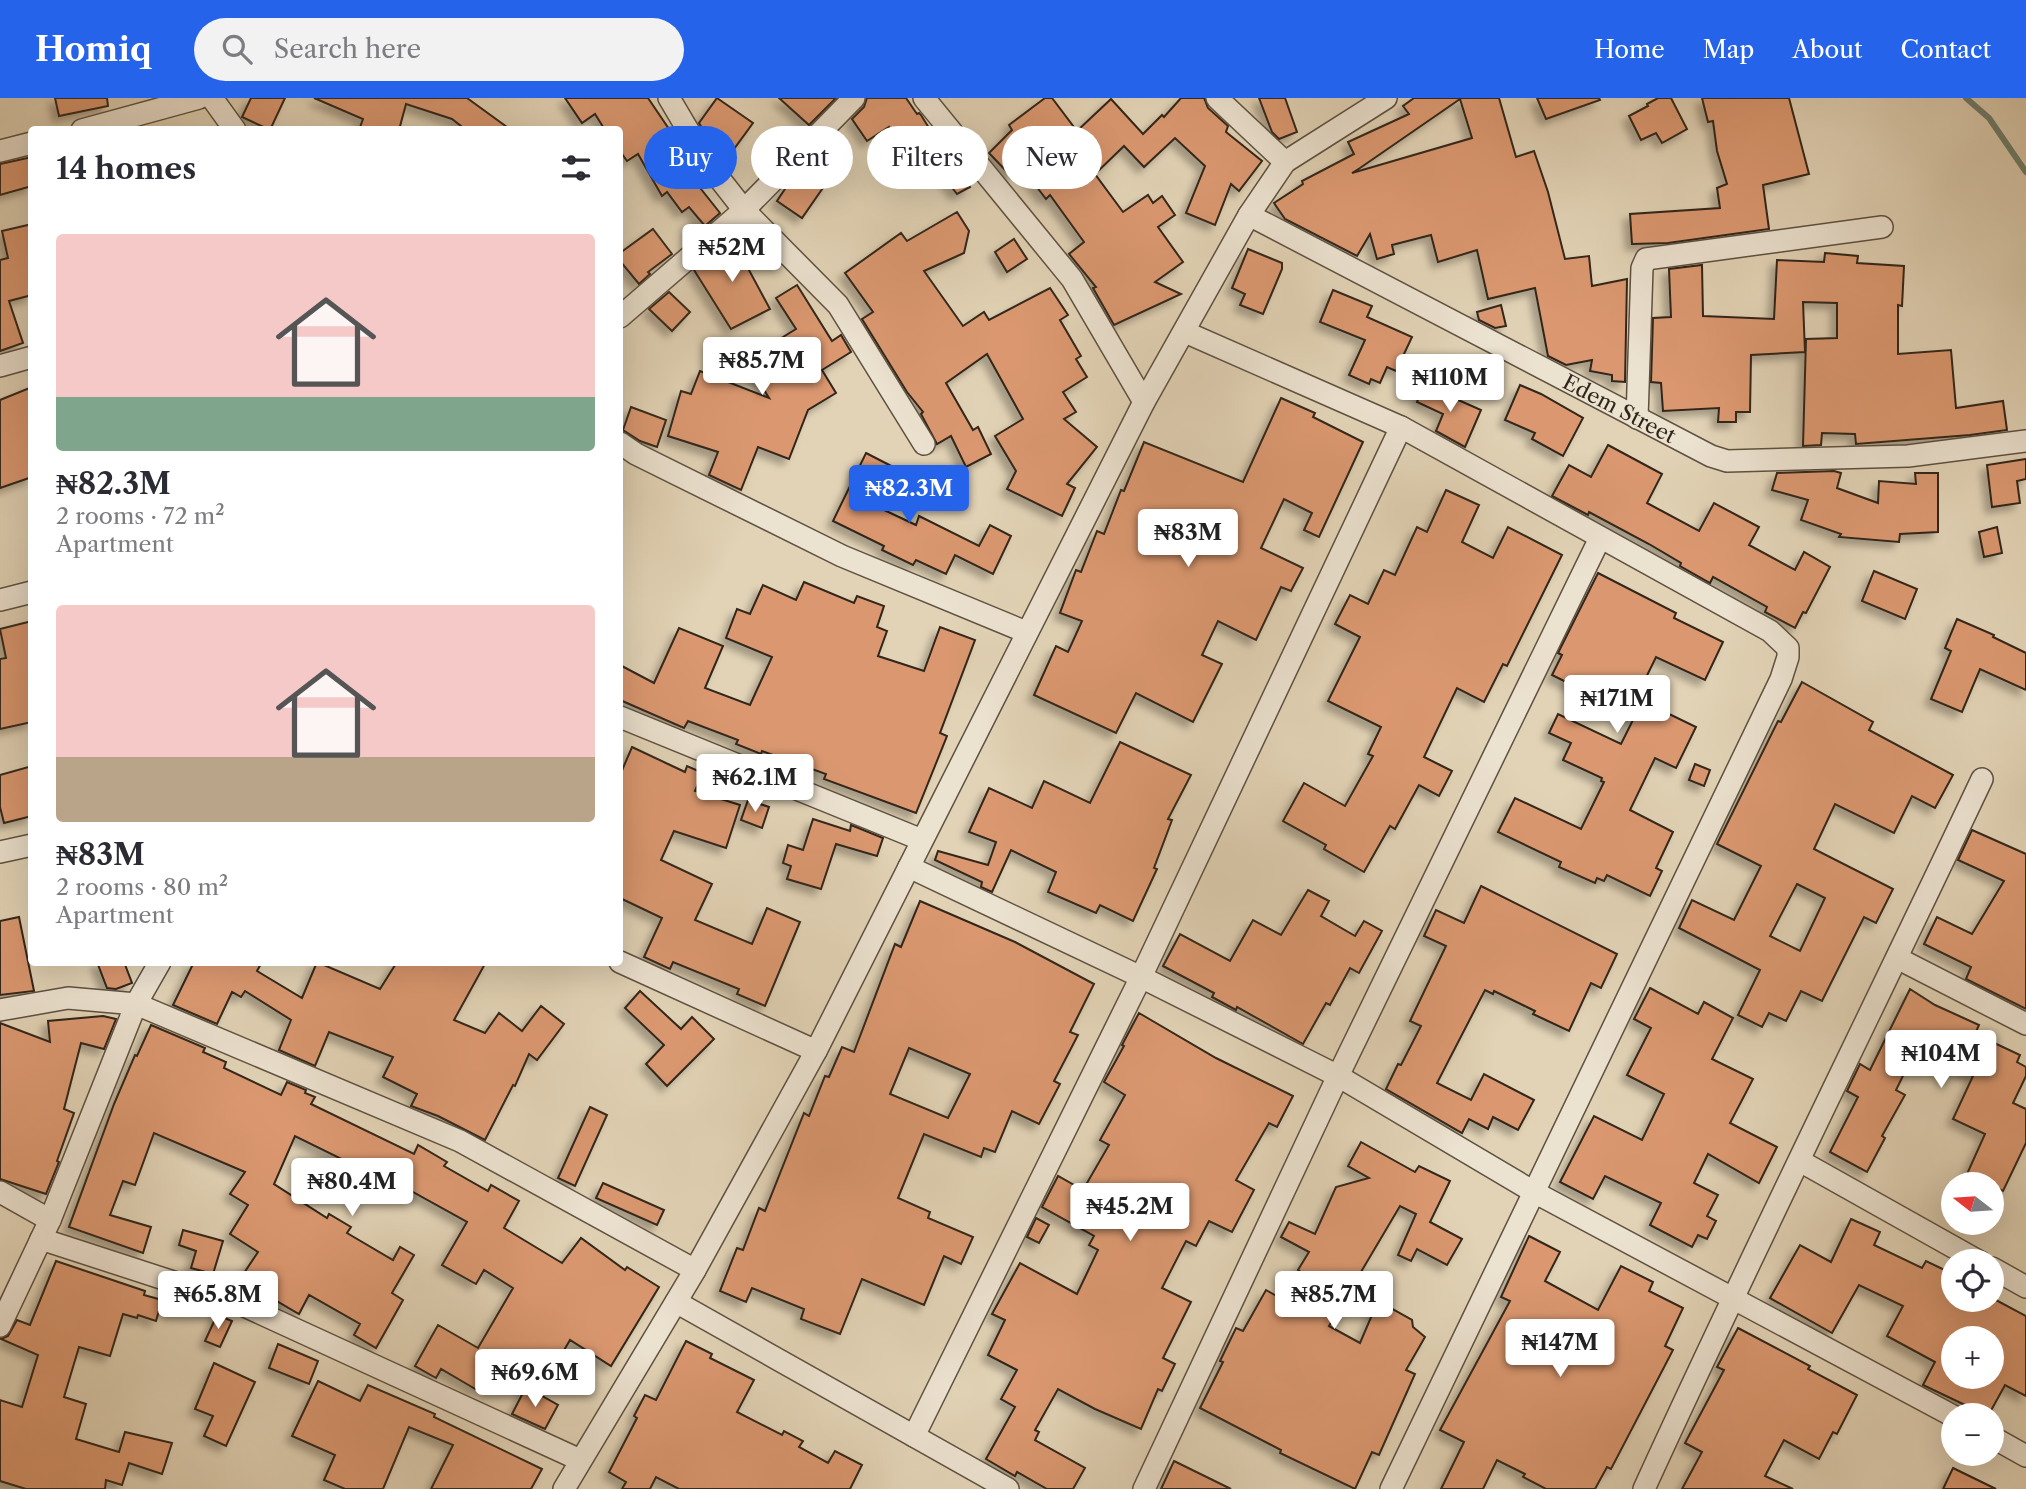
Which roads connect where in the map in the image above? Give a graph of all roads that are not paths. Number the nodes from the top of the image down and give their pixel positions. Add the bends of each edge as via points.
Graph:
1 (199, 98) edge
2 (212, 98) edge
3 (669, 98) edge
4 (854, 98) edge
5 (924, 98) edge
6 (1217, 98) edge
7 (1386, 98) edge
8 (97, 126) edge
9 (232, 126) edge
10 (28, 144) edge
11 (0, 151) edge
12 (1285, 162) junction
13 (744, 210) junction
14 (1249, 215) junction
15 (1882, 227) dead end
16 (623, 314) edge
17 (1185, 332) junction
18 (28, 358) edge
19 (0, 366) edge
20 (1144, 402) junction
21 (1637, 418) junction
22 (1401, 427) junction
23 (2026, 441) edge
24 (925, 444) dead end
25 (623, 445) edge
26 (1600, 538) junction
27 (28, 593) edge
28 (0, 600) edge
29 (1026, 632) junction
30 (623, 718) edge
31 (1982, 779) dead end
32 (922, 840) junction
33 (28, 846) edge
34 (0, 852) edge
35 (909, 867) junction
36 (1897, 958) junction
37 (623, 963) edge
38 (158, 966) edge
39 (1142, 976) junction
40 (136, 1004) junction
41 (0, 1010) edge
42 (2026, 1024) edge
43 (816, 1051) junction
44 (1338, 1076) junction
45 (1800, 1161) junction
46 (0, 1192) edge
47 (1534, 1192) junction
48 (46, 1230) junction
49 (1957, 1249) edge
50 (695, 1270) junction
51 (2004, 1275) edge
52 (2026, 1287) edge
53 (1731, 1297) junction
54 (676, 1302) junction
55 (0, 1326) edge
56 (1941, 1410) edge
57 (914, 1436) junction
58 (2004, 1443) edge
59 (2026, 1455) edge
60 (580, 1460) junction
61 (564, 1489) edge
62 (1008, 1489) edge
63 (1144, 1489) edge
64 (1391, 1489) edge
65 (1644, 1489) edge

1 - 8 street
2 - 9 street
3 - 13 street via 708,164
4 - 13 street
5 - 20 street via 1072,279
6 - 12 street
7 - 12 street
10 - 11 street
12 - 14 street
13 - 16 street
13 - 24 street via 838,305
14 - 17 street
14 - 21 street, Edem Street
15 - 21 street via 1646,258
17 - 20 street
17 - 22 street
18 - 19 street
20 - 29 street
21 - 23 street, Edem Street via 1727,461 1908,456
22 - 26 street
22 - 39 street
25 - 29 street via 842,556
26 - 44 street
26 - 47 street via 1770,631 1788,648 1788,657
27 - 28 street
29 - 32 street
30 - 32 street
31 - 36 street
32 - 35 street
33 - 34 street
35 - 39 street
35 - 43 street
36 - 42 street
36 - 45 street
37 - 43 street
38 - 40 street
39 - 44 street
39 - 57 street
40 - 41 street via 68,998
40 - 48 street
40 - 50 street via 460,1141
43 - 50 street
44 - 47 street
44 - 63 street
45 - 49 street
45 - 53 street
46 - 48 street
47 - 53 street
47 - 64 street
48 - 55 street
48 - 60 street via 238,1303
50 - 54 street
51 - 52 street
53 - 56 street
53 - 65 street
54 - 57 street
54 - 60 street
57 - 62 street
58 - 59 street
60 - 61 street

